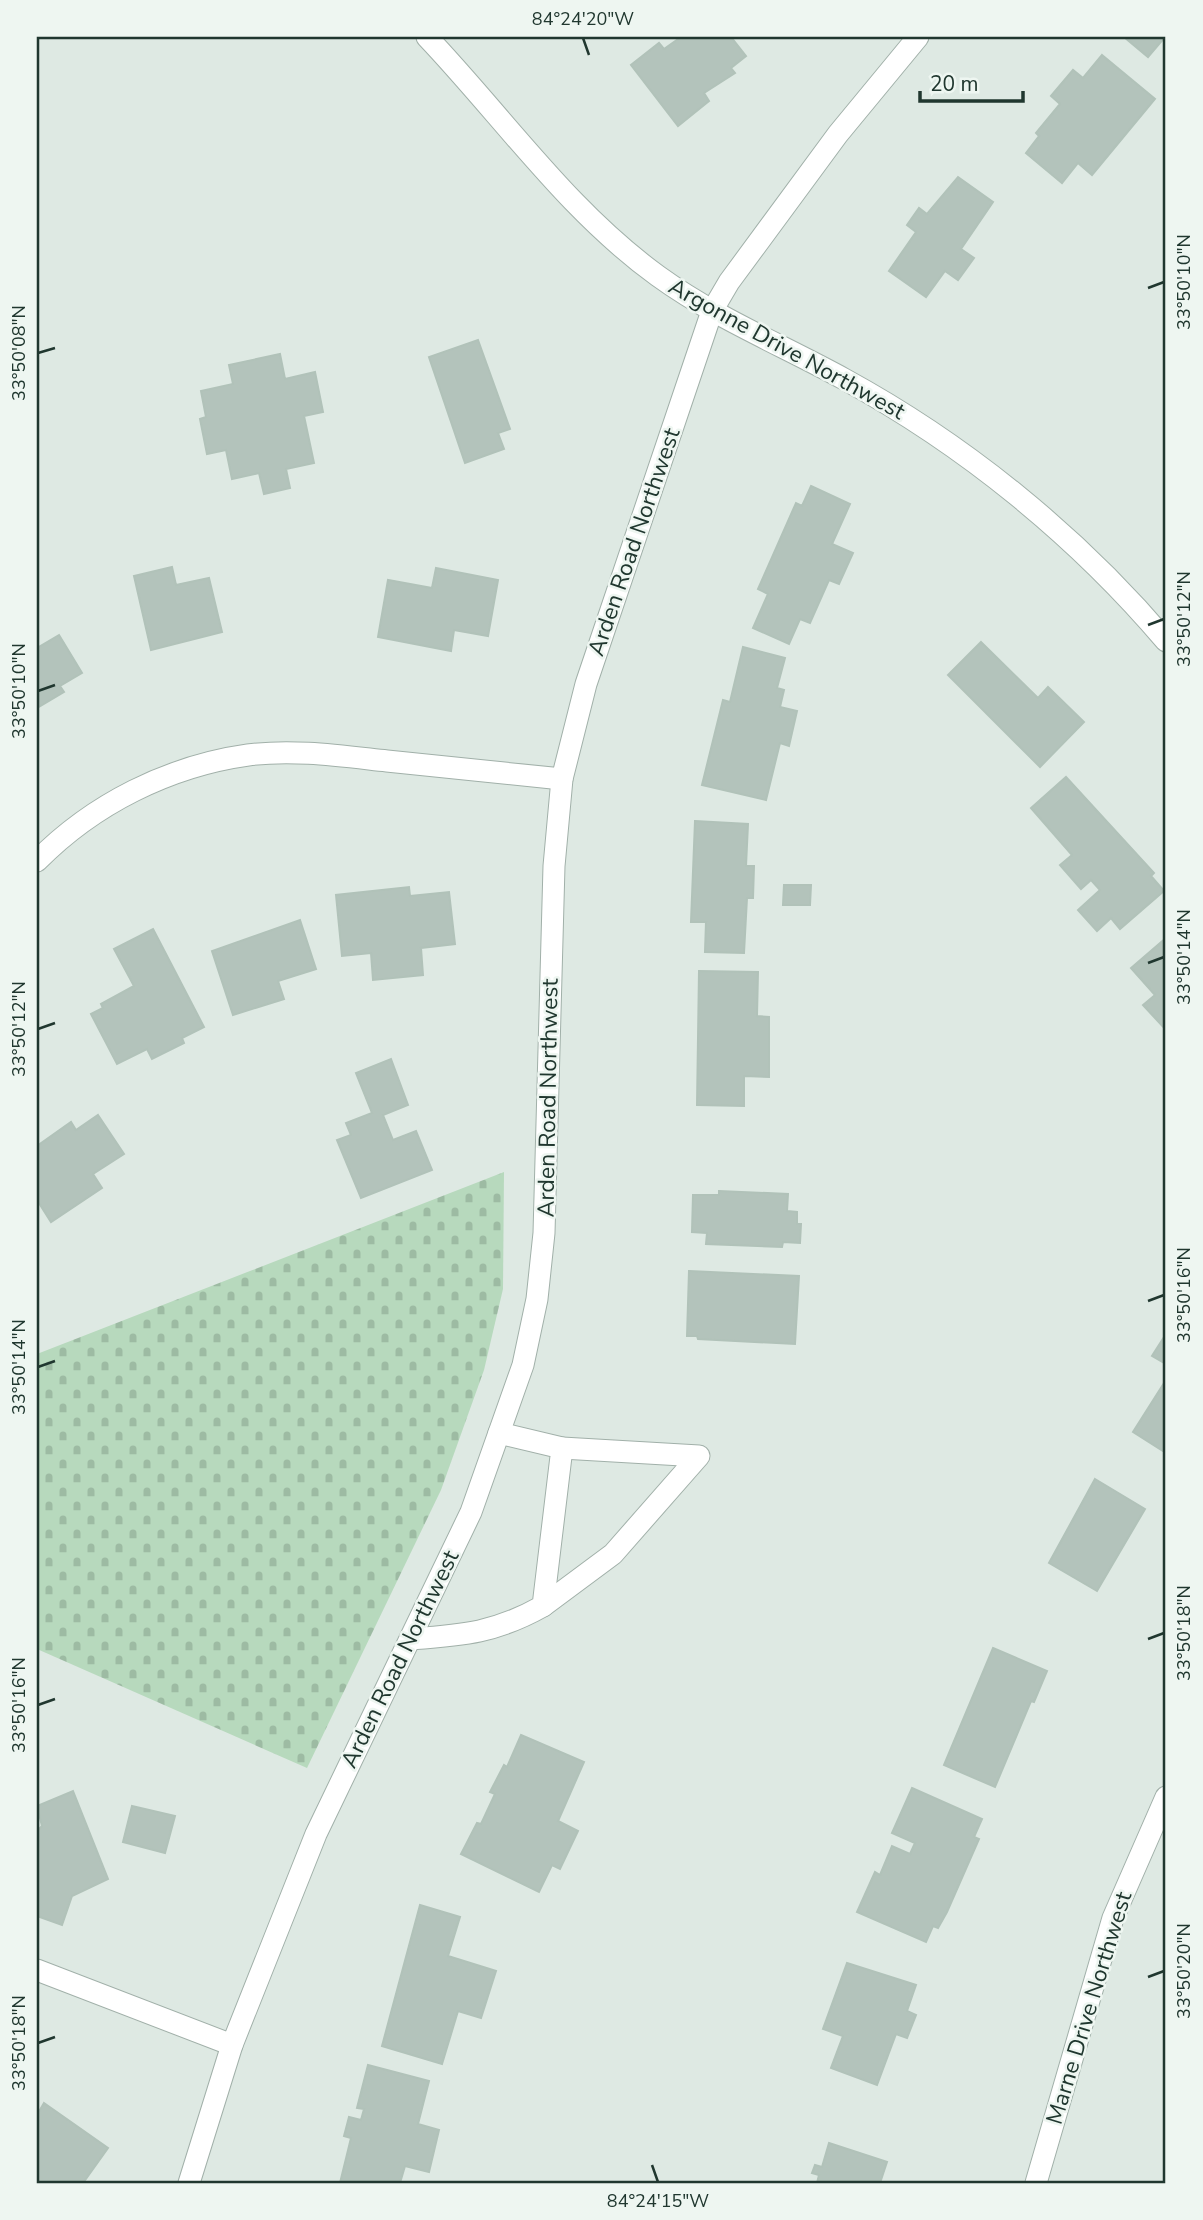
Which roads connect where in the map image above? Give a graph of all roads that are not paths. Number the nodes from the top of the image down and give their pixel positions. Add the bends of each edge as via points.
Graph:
1 (427, 37) edge
2 (918, 37) edge
3 (712, 311) junction
4 (1166, 641) edge
5 (562, 779) junction
6 (37, 861) edge
7 (499, 1433) junction
8 (562, 1448) junction
9 (543, 1606) junction
10 (410, 1639) junction
11 (1166, 1797) edge
12 (1160, 1829) edge
13 (37, 1970) edge
14 (232, 2045) junction
15 (189, 2183) edge
16 (1036, 2183) edge

1 - 3 street, Argonne Drive Northwest via 610,237
2 - 3 street, Arden Road Northwest via 838,134
3 - 4 street, Argonne Drive Northwest via 845,379 923,426 1010,489 1088,558
3 - 5 street, Arden Road Northwest via 586,684
5 - 6 street via 311,753 249,755 202,764 139,787 82,821
5 - 7 street, Arden Road Northwest via 554,866 544,1233 523,1365
7 - 8 street
7 - 10 street, Arden Road Northwest via 471,1512
8 - 9 street
8 - 9 street via 699,1456 613,1554
9 - 10 street via 480,1633
10 - 14 street, Arden Road Northwest via 316,1834
11 - 12 street, Marne Drive Northwest
12 - 16 street, Marne Drive Northwest via 1113,1917
13 - 14 street
14 - 15 street, Arden Road Northwest

